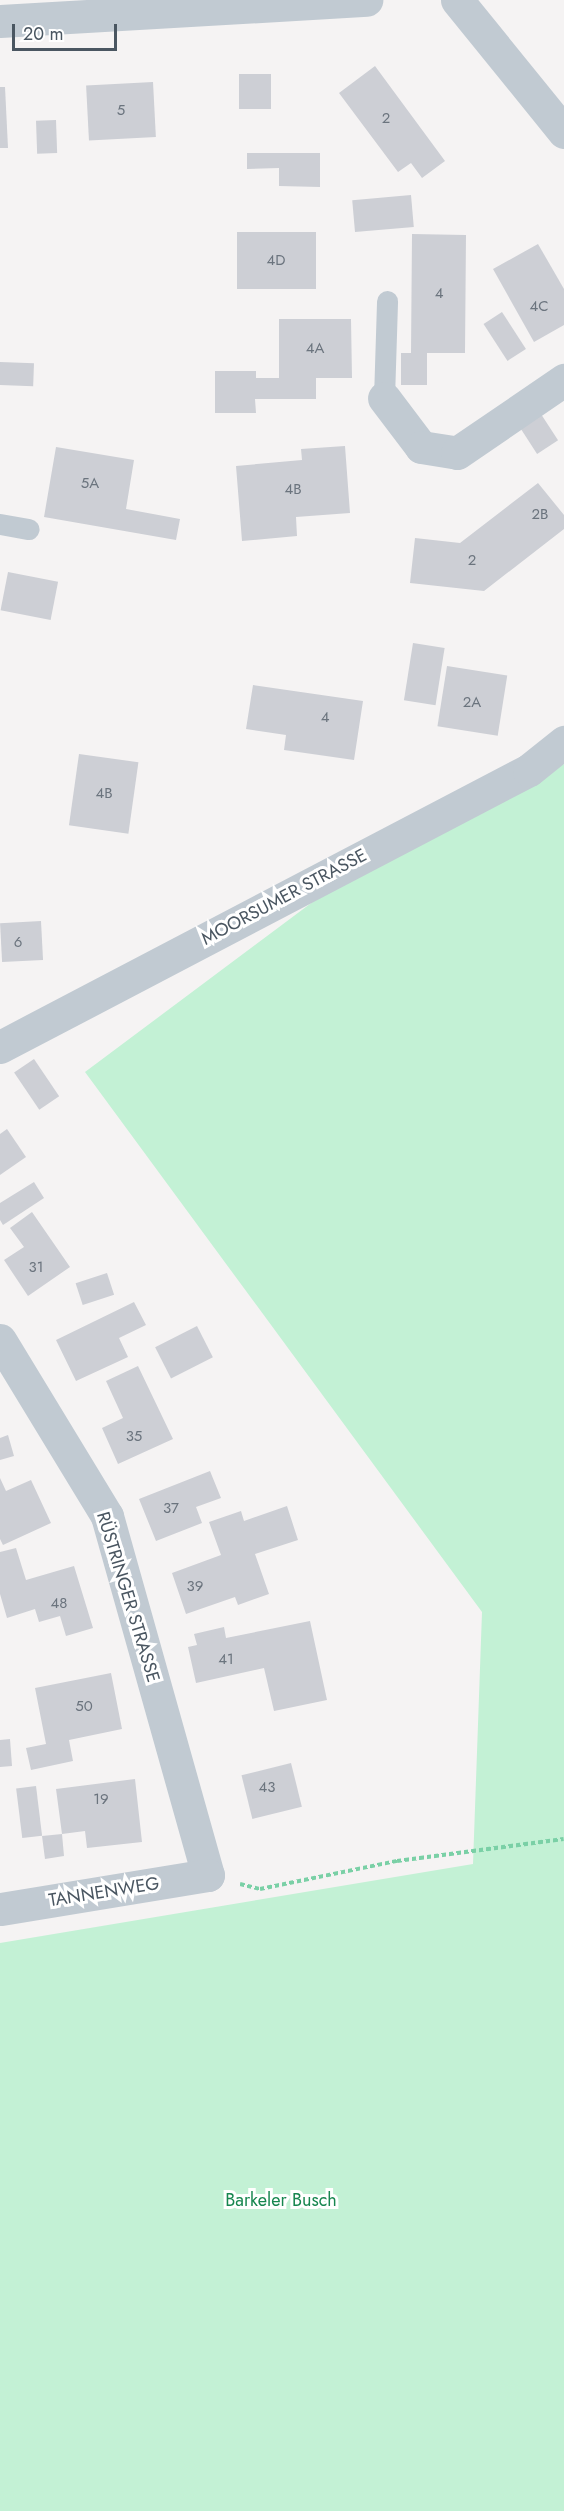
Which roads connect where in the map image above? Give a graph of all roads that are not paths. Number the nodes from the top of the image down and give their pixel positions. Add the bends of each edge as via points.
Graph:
1 (366, 0) edge
2 (457, 0) edge
3 (0, 21) edge
4 (564, 132) edge
5 (387, 301) dead end
6 (564, 380) edge
7 (384, 398) joint
8 (0, 524) edge
9 (29, 529) dead end
10 (564, 742) edge
11 (0, 1047) edge
12 (0, 1340) edge
13 (208, 1875) joint
14 (0, 1909) edge

1 - 3 street
2 - 4 street
5 - 7 lane
6 - 7 street via 457,453 421,447
8 - 9 lane
10 - 11 street, MOORSUMER STRASSE via 529,770
12 - 13 street, RÜSTRINGER STRASSE via 107,1516
13 - 14 street, TANNENWEG

